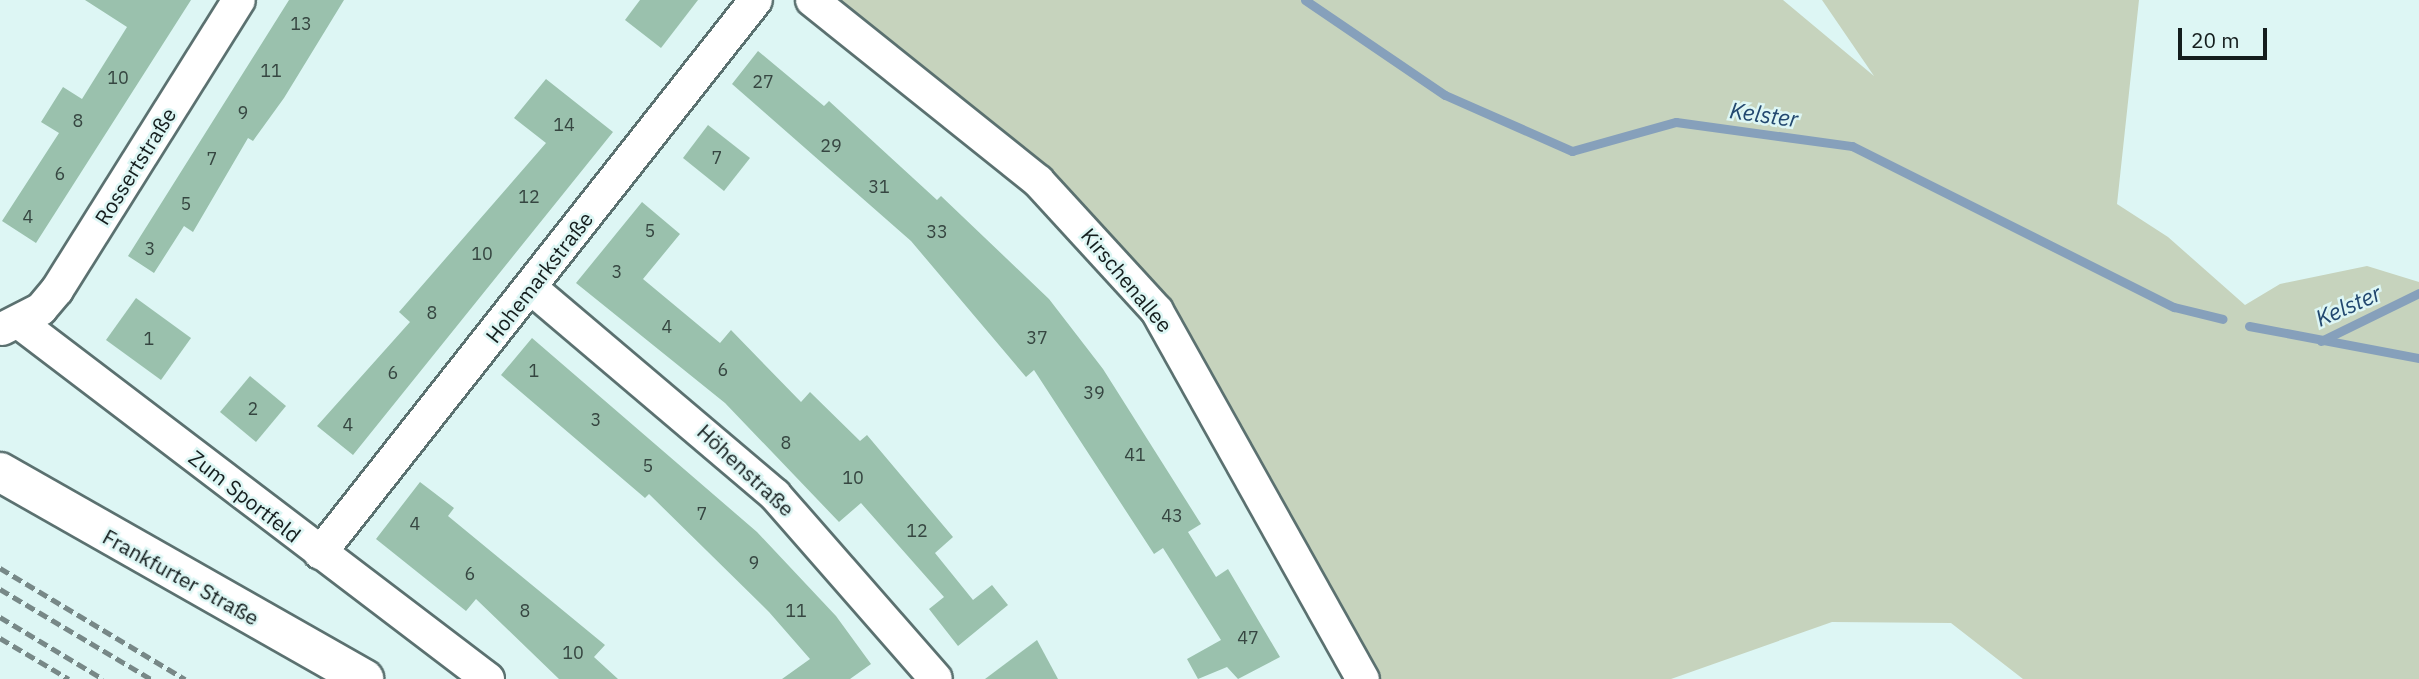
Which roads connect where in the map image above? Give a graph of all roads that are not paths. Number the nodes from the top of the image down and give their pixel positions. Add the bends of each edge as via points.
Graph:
1 (239, 0) edge
2 (756, 0) edge
3 (812, 0) edge
4 (531, 288) junction
5 (10, 327) edge
6 (0, 472) edge
7 (320, 553) junction
8 (364, 679) edge
9 (488, 679) edge
10 (936, 679) edge
11 (1363, 679) edge

1 - 5 street, Rossertstraße via 57,290
2 - 4 street, Hohemarkstraße
3 - 11 street, Kirschenallee via 1038,181 1157,311
4 - 7 street, Hohemarkstraße
4 - 10 street, Höhenstraße via 653,386 775,495
5 - 7 street, Zum Sportfeld
6 - 8 street, Frankfurter Straße
7 - 9 street, Zum Sportfeld

